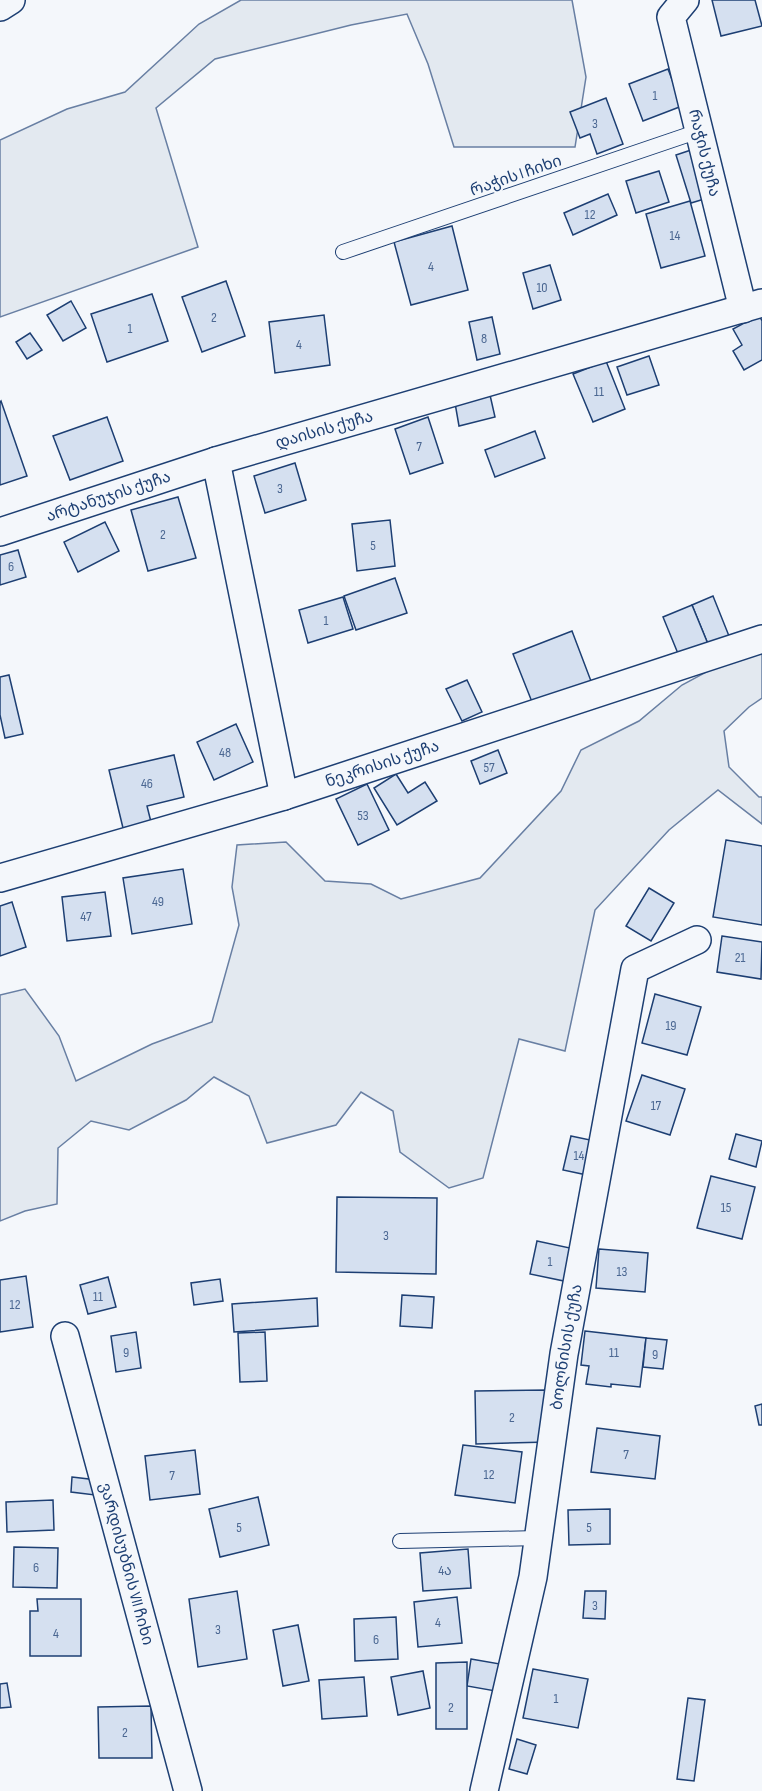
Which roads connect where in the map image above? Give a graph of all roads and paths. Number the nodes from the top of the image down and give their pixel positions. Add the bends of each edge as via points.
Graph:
1 (11, 0) edge
2 (685, 0) edge
3 (0, 7) edge
4 (699, 131) junction
5 (343, 252) dead end
6 (752, 306) edge
7 (216, 461) junction
8 (0, 532) edge
9 (762, 639) edge
10 (284, 796) junction
11 (0, 878) edge
12 (696, 940) dead end
13 (65, 1335) dead end
14 (538, 1538) junction
15 (400, 1541) dead end
16 (188, 1791) edge
17 (483, 1791) edge

1 - 3 street
2 - 4 street, რაჭის ქუჩა via 671,17
4 - 5 lane, რაჭის I ჩიხი
4 - 6 street, რაჭის ქუჩა
6 - 7 street, დაისის ქუჩა
7 - 8 street, არტანუჯის ქუჩა
7 - 10 street
9 - 10 street, ნეკრისის ქუჩა
10 - 11 street, ნეკრისის ქუჩა
12 - 14 street, ბოლნისის ქუჩა via 635,969 564,1354
13 - 16 street, ვარდისუბნის VII ჩიხი
14 - 15 lane
14 - 17 street, ბოლნისის ქუჩა via 533,1576

